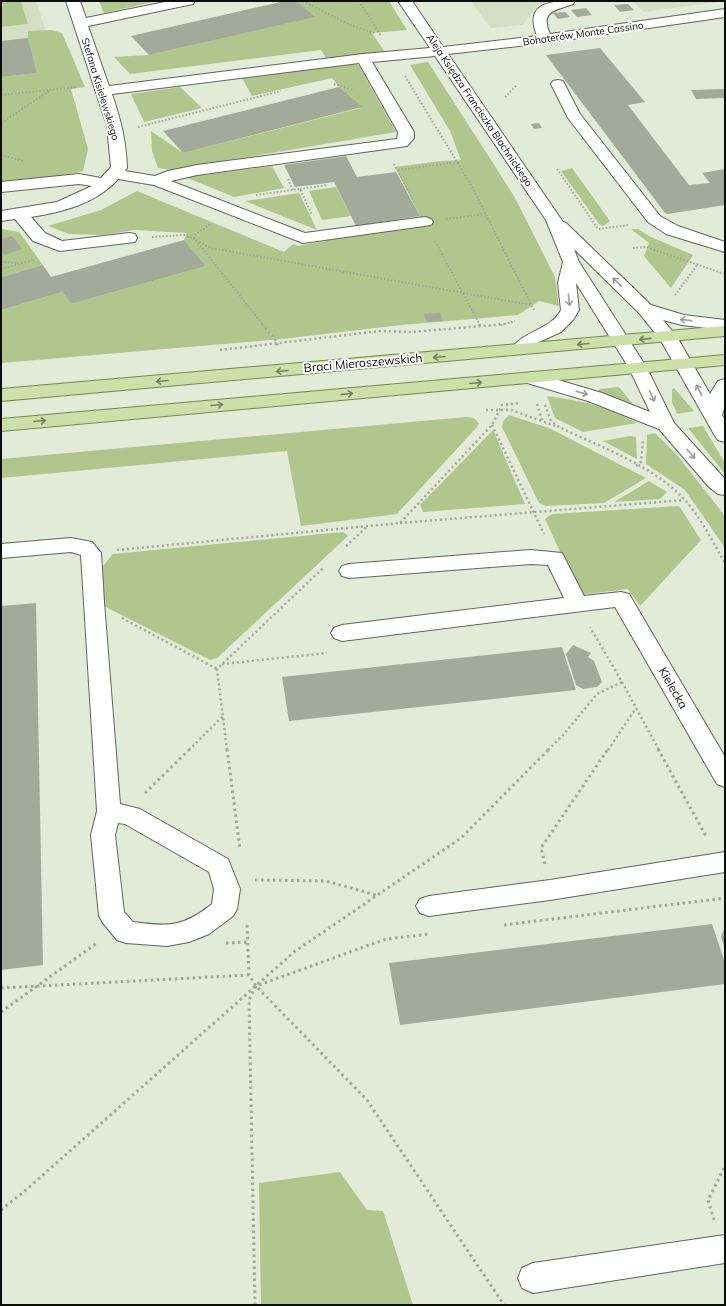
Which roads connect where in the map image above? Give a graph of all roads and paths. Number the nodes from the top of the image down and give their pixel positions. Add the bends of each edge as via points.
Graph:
1 (73, 1) edge
2 (188, 1) edge
3 (303, 1) edge
4 (359, 1) edge
5 (405, 1) edge
6 (568, 1) edge
7 (725, 13) edge
8 (81, 23) junction
9 (375, 26) dead end
10 (380, 35) dead end
11 (545, 39) junction
12 (441, 51) junction
13 (392, 55) junction
14 (363, 58) junction
15 (558, 84) dead end
16 (517, 85) dead end
17 (101, 87) junction
18 (52, 90) junction
19 (283, 91) dead end
20 (1, 95) edge
21 (506, 97) dead end
22 (1, 123) edge
23 (134, 128) dead end
24 (384, 145) junction
25 (458, 162) junction
26 (557, 169) dead end
27 (398, 170) junction
28 (109, 179) junction
29 (157, 181) junction
30 (328, 185) dead end
31 (1, 187) edge
32 (300, 189) junction
33 (218, 206) junction
34 (19, 213) junction
35 (485, 214) junction
36 (1, 216) edge
37 (554, 220) junction
38 (425, 222) junction
39 (619, 226) dead end
40 (204, 228) dead end
41 (320, 236) junction
42 (129, 238) joint
43 (195, 239) junction
44 (435, 240) dead end
45 (725, 247) edge
46 (633, 248) dead end
47 (1, 262) edge
48 (571, 262) junction
49 (21, 264) dead end
50 (698, 265) junction
51 (725, 274) edge
52 (465, 293) junction
53 (671, 300) dead end
54 (531, 305) junction
55 (645, 309) junction
56 (530, 314) dead end
57 (517, 320) dead end
58 (725, 325) edge
59 (481, 327) junction
60 (725, 331) edge
61 (668, 337) junction
62 (622, 341) junction
63 (277, 342) junction
64 (520, 349) junction
65 (220, 350) dead end
66 (278, 350) dead end
67 (725, 360) edge
68 (684, 364) junction
69 (638, 368) junction
70 (531, 378) junction
71 (725, 385) edge
72 (1, 396) edge
73 (522, 402) dead end
74 (543, 402) dead end
75 (537, 404) dead end
76 (500, 409) junction
77 (486, 410) dead end
78 (713, 415) junction
79 (542, 421) junction
80 (1, 424) edge
81 (492, 424) junction
82 (666, 425) junction
83 (561, 428) junction
84 (643, 435) dead end
85 (725, 436) edge
86 (636, 466) junction
87 (725, 489) edge
88 (684, 500) junction
89 (533, 512) junction
90 (400, 523) junction
91 (368, 526) junction
92 (346, 547) dead end
93 (1, 551) edge
94 (91, 553) junction
95 (555, 558) junction
96 (329, 563) dead end
97 (725, 563) edge
98 (349, 571) dead end
99 (93, 602) junction
100 (577, 604) junction
101 (342, 632) dead end
102 (217, 669) junction
103 (622, 682) junction
104 (636, 708) junction
105 (223, 716) junction
106 (725, 778) edge
107 (109, 811) junction
108 (242, 857) dead end
109 (723, 863) edge
110 (252, 880) dead end
111 (550, 890) junction
112 (377, 895) junction
113 (725, 898) edge
114 (429, 906) dead end
115 (246, 919) dead end
116 (496, 926) dead end
117 (433, 934) dead end
118 (249, 975) junction
119 (256, 986) junction
120 (1, 988) edge
121 (725, 1166) edge
122 (1, 1210) edge
123 (724, 1249) edge
124 (534, 1278) dead end
125 (256, 1305) edge
126 (504, 1305) edge

1 - 8 street, Stefana Kisielewskiego
2 - 8 street
3 - 10 path via 348,24
4 - 9 path
5 - 12 street, Aleja Księdza Franciszka Blachnickiego
6 - 11 street via 546,9 540,15 539,24
7 - 11 street, Bohaterów Monte Cassino
8 - 17 street, Stefana Kisielewskiego
11 - 12 street, Bohaterów Monte Cassino
12 - 13 street, Bohaterów Monte Cassino
12 - 37 street, Aleja Księdza Franciszka Blachnickiego
13 - 14 street, Bohaterów Monte Cassino
13 - 25 path
14 - 17 street, Bohaterów Monte Cassino
14 - 24 street via 406,132 406,138 402,143
15 - 45 street via 574,115 654,219 672,230
16 - 21 path
17 - 18 path
17 - 28 street, Stefana Kisielewskiego via 118,143 119,168
18 - 20 path
18 - 22 path
19 - 23 path
24 - 27 path
24 - 29 street via 197,170 174,174
25 - 27 path
25 - 35 path
26 - 39 path via 598,229
27 - 38 path
28 - 29 street
28 - 31 street via 79,178
28 - 34 street via 83,197 56,206
29 - 33 street
30 - 32 path
32 - 33 path via 229,198
32 - 41 path
33 - 41 street via 303,238
34 - 36 street
34 - 42 street via 39,237 60,246
35 - 38 path
35 - 54 path
37 - 48 street, Aleja Księdza Franciszka Blachnickiego
55 -> 37 street, Aleja Księdza Franciszka Blachnickiego
38 - 41 street
40 - 43 path via 194,236
42 - 43 path via 186,235
43 - 52 path via 211,248
43 - 63 path
44 - 52 path
46 - 50 path via 646,247
47 - 49 path
48 - 62 street, Aleja Księdza Franciszka Blachnickiego
48 -> 64 street via 567,283 570,310 567,316 555,328 532,338
50 - 51 path
50 - 53 path
52 - 54 path
52 - 59 path
54 - 56 path via 536,313
58 -> 55 street via 682,320
55 - 61 street, Aleja Księdza Franciszka Blachnickiego
57 - 59 path
59 - 63 path via 399,333 372,332
60 - 61 main road, Braci Mieroszewskich
61 -> 62 main road, Braci Mieroszewskich
61 - 68 street, Aleja Księdza Franciszka Blachnickiego
62 -> 64 main road, Braci Mieroszewskich
62 - 69 street, Aleja Księdza Franciszka Blachnickiego
63 - 65 path
63 - 66 path
64 -> 72 main road, Braci Mieroszewskich
67 - 68 main road
68 - 69 main road
78 -> 68 street, Aleja Księdza Franciszka Blachnickiego
69 - 70 main road
69 -> 82 street, Aleja Księdza Franciszka Blachnickiego
80 -> 70 main road
70 -> 82 street via 595,397
71 - 78 street
73 - 76 path via 502,405
74 - 83 path via 551,421
75 - 79 path
76 - 77 path
76 - 79 path
76 - 81 path
78 - 85 street, Aleja Księdza Franciszka Blachnickiego
79 - 83 path
81 - 89 path
81 - 90 path
82 -> 87 street, Aleja Księdza Franciszka Blachnickiego
83 - 86 path
84 - 86 path via 641,462
86 - 88 path via 663,482
88 - 89 path
88 - 97 path
89 - 90 path
89 - 95 path
90 - 91 path
91 - 92 path
91 - 94 path
93 - 94 street via 70,545 84,546
94 - 99 street
95 - 98 street via 531,557
95 - 100 street
96 - 102 path
99 - 102 path
99 - 107 street
100 - 101 street
100 - 103 path
100 - 106 street, Kielecka via 621,599
102 - 105 path
103 - 104 path
103 - 112 path via 597,694 564,734 461,838
104 - 109 path
104 - 111 path via 541,848
105 - 107 path via 131,808
105 - 108 path
107 - 107 street via 104,835 112,916 126,932 176,936 206,925 224,909 227,889 219,866 131,816
109 - 111 street
110 - 112 path via 326,881
111 - 114 street
112 - 119 path via 294,952
113 - 116 path
115 - 118 path
117 - 119 path via 386,940
118 - 119 path
118 - 120 path
119 - 122 path
119 - 125 path via 249,1000
119 - 126 path via 367,1100
121 - 123 path via 708,1200
123 - 124 street

